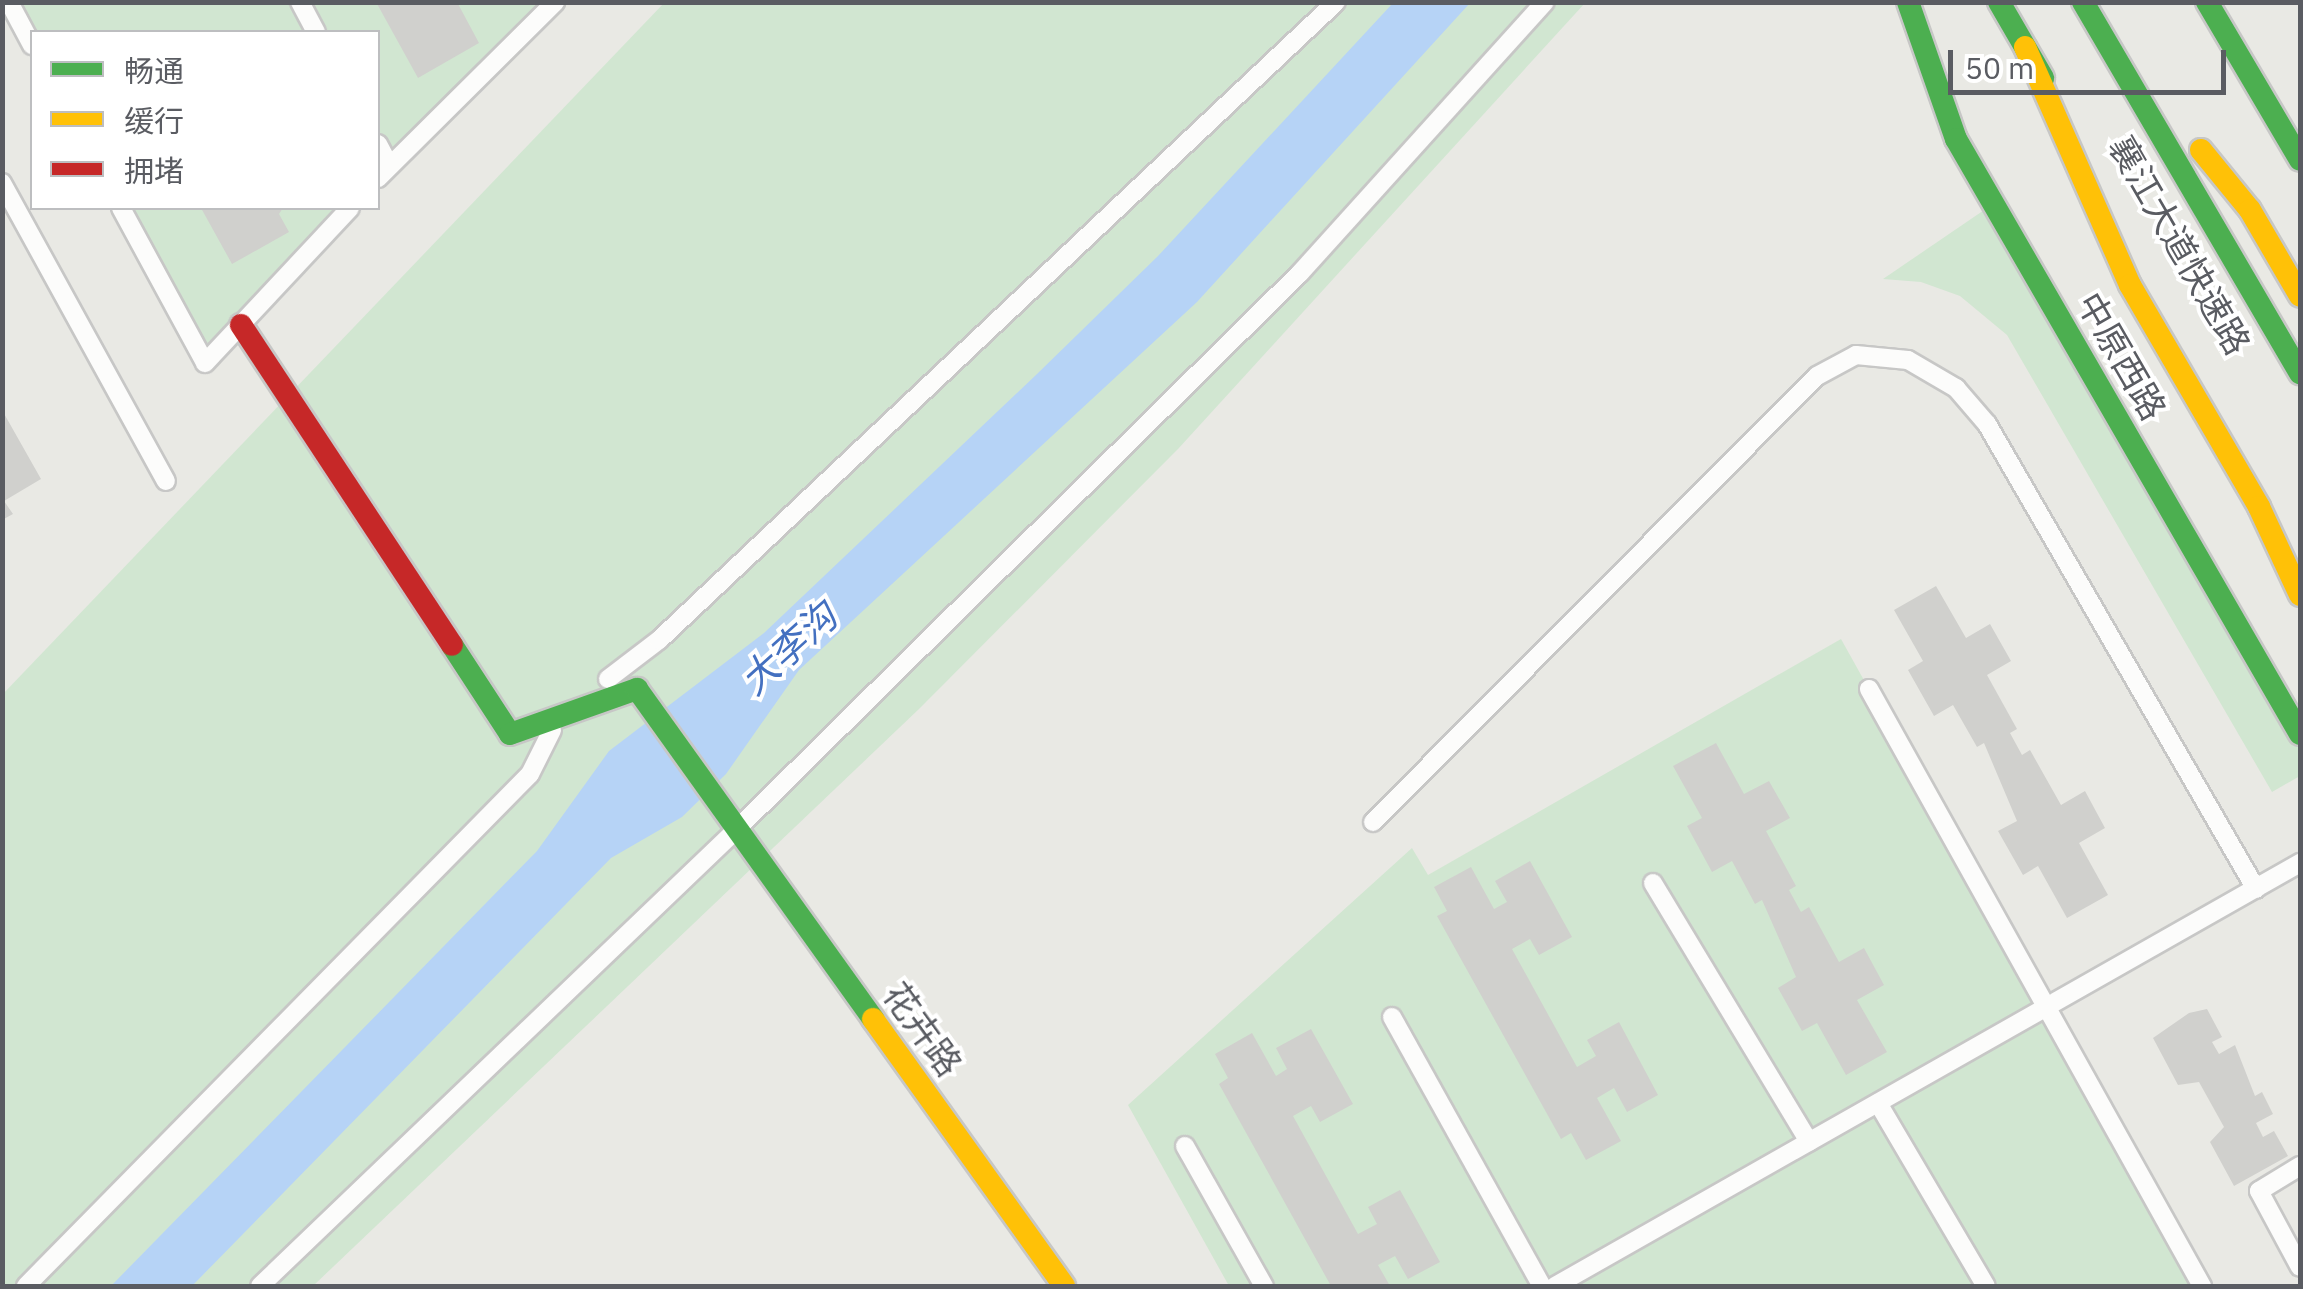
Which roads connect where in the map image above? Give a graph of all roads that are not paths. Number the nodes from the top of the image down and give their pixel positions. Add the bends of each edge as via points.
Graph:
1 (10, 2) edge
2 (300, 2) edge
3 (555, 2) edge
4 (1336, 2) edge
5 (1545, 2) edge
6 (1908, 2) edge
7 (1999, 2) edge
8 (2207, 2) edge
9 (2087, 9) edge
10 (534, 11) edge
11 (315, 30) edge
12 (30, 41) edge
13 (2025, 47) junction
14 (2300, 160) edge
15 (383, 171) edge
16 (2, 183) edge
17 (121, 210) edge
18 (348, 210) edge
19 (2142, 248) dead end
20 (2300, 296) edge
21 (240, 325) junction
22 (2300, 373) edge
23 (166, 480) dead end
24 (2300, 595) edge
25 (1869, 689) dead end
26 (559, 717) junction
27 (2300, 734) edge
28 (731, 821) junction
29 (1373, 822) dead end
30 (2300, 863) edge
31 (1652, 882) dead end
32 (2256, 889) junction
33 (2048, 1006) junction
34 (1392, 1017) dead end
35 (1878, 1103) junction
36 (1808, 1142) junction
37 (1186, 1146) dead end
38 (2300, 1166) edge
39 (2300, 1267) edge
40 (26, 1286) edge
41 (260, 1286) edge
42 (1064, 1286) edge
43 (1264, 1286) edge
44 (1542, 1286) edge
45 (1555, 1286) edge
46 (1986, 1286) edge
47 (2202, 1286) edge

1 - 12 lane
2 - 11 lane
3 - 10 lane
4 - 26 lane via 659,640
5 - 28 lane via 1300,273
6 - 27 main road, 中原西路 via 1956,139
7 - 13 main road, 襄江大道快速路
8 - 14 main road
9 - 20 main road via 2250,210
9 - 22 main road, 襄江大道快速路
10 - 15 lane
13 - 19 main road, 襄江大道快速路
13 - 24 main road via 2130,285 2258,507
16 - 23 lane
17 - 21 lane via 205,363
18 - 21 lane
21 - 26 main road via 510,734
25 - 33 lane
26 - 28 main road, 花卉路 via 637,689
26 - 40 lane via 530,774
28 - 41 lane
28 - 42 main road, 花卉路
29 - 32 lane via 1817,376 1856,355 1908,360 1956,388 1987,424
30 - 32 lane
31 - 36 lane
32 - 33 lane
33 - 35 lane
33 - 47 lane
34 - 44 lane
35 - 36 lane
35 - 46 lane
36 - 45 lane
37 - 43 lane
38 - 39 lane via 2260,1192

